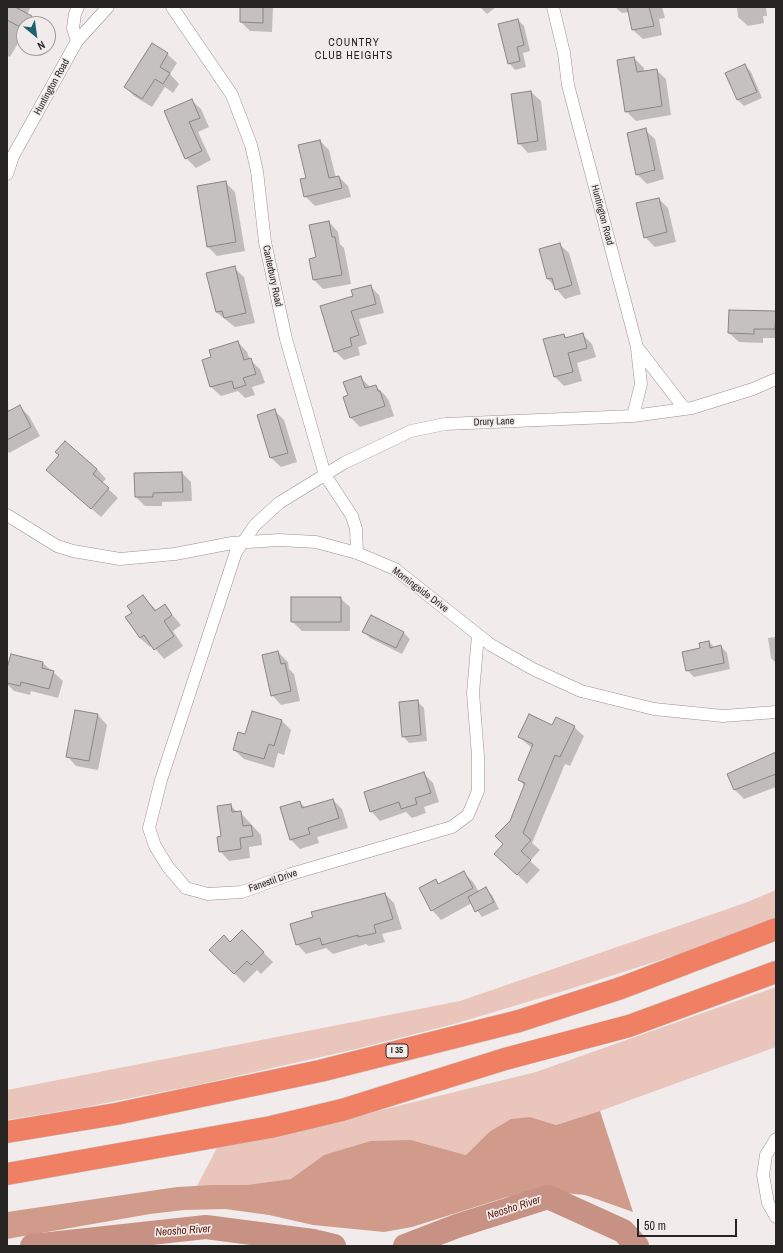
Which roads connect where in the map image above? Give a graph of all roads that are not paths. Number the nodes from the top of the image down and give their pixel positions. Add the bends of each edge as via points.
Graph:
1 (78, 7) edge
2 (108, 7) edge
3 (172, 7) edge
4 (553, 7) edge
5 (77, 41) junction
6 (7, 174) edge
7 (636, 347) junction
8 (776, 379) edge
9 (684, 408) junction
10 (633, 416) junction
11 (325, 475) junction
12 (7, 515) edge
13 (243, 542) junction
14 (357, 553) junction
15 (478, 635) junction
16 (776, 712) edge
17 (776, 929) edge
18 (776, 972) edge
19 (7, 1132) edge
20 (776, 1139) edge
21 (7, 1174) edge
22 (776, 1217) edge

1 - 5 street via 73,28
2 - 5 street, Huntington Road
3 - 11 street, Canterbury Road via 232,95 251,144 257,171 265,242 286,339
4 - 7 street, Huntington Road via 564,53 568,85
5 - 6 street, Huntington Road via 13,156
7 - 9 street, Huntington Road
7 - 10 street via 641,384
8 - 9 street, Drury Lane via 753,389 692,408
9 - 10 street, Drury Lane
10 - 11 street, Drury Lane via 438,425 411,431 344,463
11 - 13 street, Drury Lane via 279,503 255,525
11 - 14 street, Canterbury Road via 352,516 358,539
12 - 13 street, Morningside Drive via 57,546 120,559 175,554
13 - 14 street, Morningside Drive via 316,542
13 - 15 street, Fanestil Drive via 236,552 170,750 149,828 155,846 186,888 208,894 242,892 290,874 452,827 468,815 478,791 473,693
14 - 15 street, Morningside Drive via 395,569
15 - 16 street, Morningside Drive via 490,645 533,669 581,691 654,709 723,716
17 - 19 highway, I 35 via 621,988 519,1021 320,1071 116,1114
18 - 21 highway via 629,1026 505,1059 342,1110 242,1133
20 - 22 street via 766,1155 763,1175 768,1203

